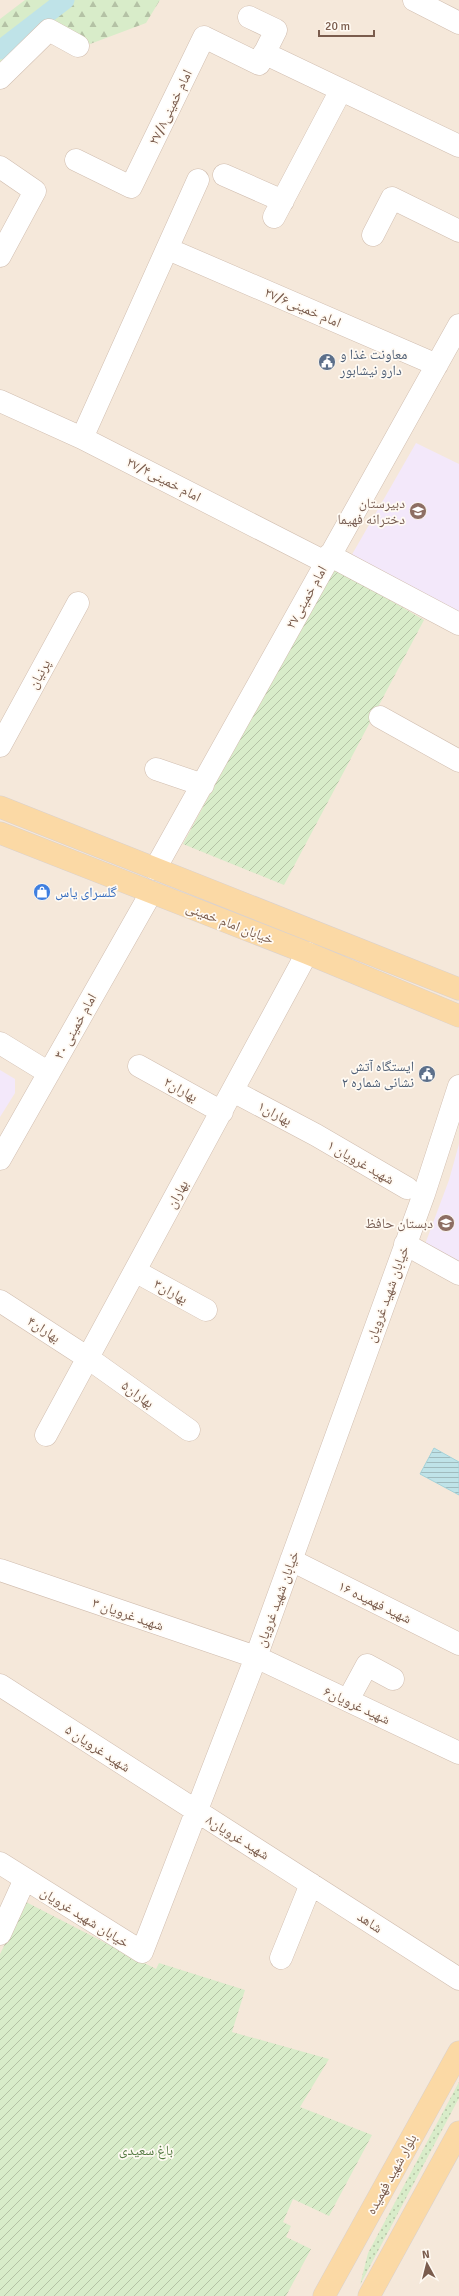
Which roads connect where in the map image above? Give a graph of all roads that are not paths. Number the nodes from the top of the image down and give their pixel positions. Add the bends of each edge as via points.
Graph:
1 (414, 0) edge
2 (249, 17) dead end
3 (459, 23) edge
4 (78, 46) dead end
5 (264, 53) junction
6 (0, 78) edge
7 (341, 90) junction
8 (459, 146) edge
9 (76, 160) dead end
10 (0, 167) edge
11 (224, 175) dead end
12 (198, 180) dead end
13 (459, 231) edge
14 (373, 235) dead end
15 (168, 249) junction
16 (0, 256) edge
17 (459, 325) edge
18 (438, 365) junction
19 (0, 400) edge
20 (82, 438) junction
21 (327, 559) junction
22 (78, 603) dead end
23 (459, 624) edge
24 (380, 717) dead end
25 (0, 746) edge
26 (459, 761) edge
27 (156, 769) dead end
28 (203, 785) junction
29 (0, 807) edge
30 (0, 833) edge
31 (155, 869) junction
32 (151, 893) junction
33 (307, 952) junction
34 (459, 989) edge
35 (459, 1016) edge
36 (0, 1043) edge
37 (139, 1066) dead end
38 (49, 1073) junction
39 (459, 1086) edge
40 (234, 1091) junction
41 (222, 1112) junction
42 (316, 1135) joint
43 (0, 1159) edge
44 (407, 1188) dead end
45 (405, 1244) junction
46 (135, 1271) junction
47 (459, 1274) edge
48 (0, 1301) edge
49 (206, 1310) dead end
50 (88, 1358) junction
51 (189, 1430) dead end
52 (46, 1435) dead end
53 (291, 1560) junction
54 (0, 1570) edge
55 (459, 1644) edge
56 (256, 1657) junction
57 (393, 1679) dead end
58 (0, 1685) edge
59 (348, 1700) junction
60 (459, 1753) edge
61 (195, 1810) junction
62 (0, 1863) edge
63 (280, 1864) joint
64 (25, 1879) junction
65 (311, 1884) junction
66 (0, 1934) edge
67 (281, 1958) dead end
68 (459, 1979) edge
69 (459, 2052) edge
70 (459, 2132) edge
71 (324, 2296) edge
72 (369, 2296) edge

1 - 3 street
2 - 5 street via 276,30
4 - 6 street via 49,30
5 - 7 street
5 - 9 street, امام خمینی۲۷/۸ via 259,64 204,37 131,187
7 - 8 street
7 - 11 street via 278,209
10 - 16 street via 35,190
12 - 15 street
13 - 14 street via 392,198
15 - 18 street, امام خمینی۲۷/۶
15 - 20 street
17 - 18 street, امام خمینی۲۷
18 - 21 street, امام خمینی۲۷
19 - 20 street, امام خمینی۲۷/۴
20 - 21 street, امام خمینی۲۷/۴
21 - 23 street, امام خمینی۲۷/۴
21 - 28 street, امام خمینی۲۷
22 - 25 street, پرنیان
24 - 26 street
27 - 28 street
28 - 31 street, امام خمینی۲۷
29 - 31 main road, خیابان امام خمینی
30 - 32 main road, خیابان امام خمینی
31 - 34 main road, خیابان امام خمینی
32 - 33 main road, خیابان امام خمینی
32 - 38 street, امام خمینی ۳۰
33 - 35 main road, خیابان امام خمینی
33 - 40 street, بهاران
36 - 38 street
37 - 41 street, بهاران۲
38 - 43 street, امام خمینی ۳۰
39 - 45 street, خیابان شهید غرویان
40 - 41 street, بهاران
40 - 42 street, بهاران۱
41 - 46 street, بهاران
42 - 44 street, شهید غرویان ۱
45 - 47 street
45 - 53 street, خیابان شهید غرویان
46 - 49 street, بهاران۳
46 - 50 street, بهاران
48 - 50 street, بهاران۴
50 - 51 street, بهاران۵
50 - 52 street, بهاران
53 - 55 street, شهید فهمیده ۱۶
53 - 56 street, خیابان شهید غرویان
54 - 56 street, شهید غرویان ۳
56 - 59 street, شهید غرویان۶
56 - 61 street, خیابان شهید غرویان
57 - 59 street via 367,1665
58 - 61 street, شهید غرویان ۵
59 - 60 street, شهید غرویان۶
61 - 63 street, شهید غرویان۸
61 - 64 street, خیابان شهید غرویان via 142,1952
62 - 64 street, خیابان شهید غرویان
63 - 65 street, شاهد
64 - 66 street
65 - 67 street
65 - 68 street, شاهد
69 - 71 main road, بلوار شهید فهمیده
70 - 72 main road

